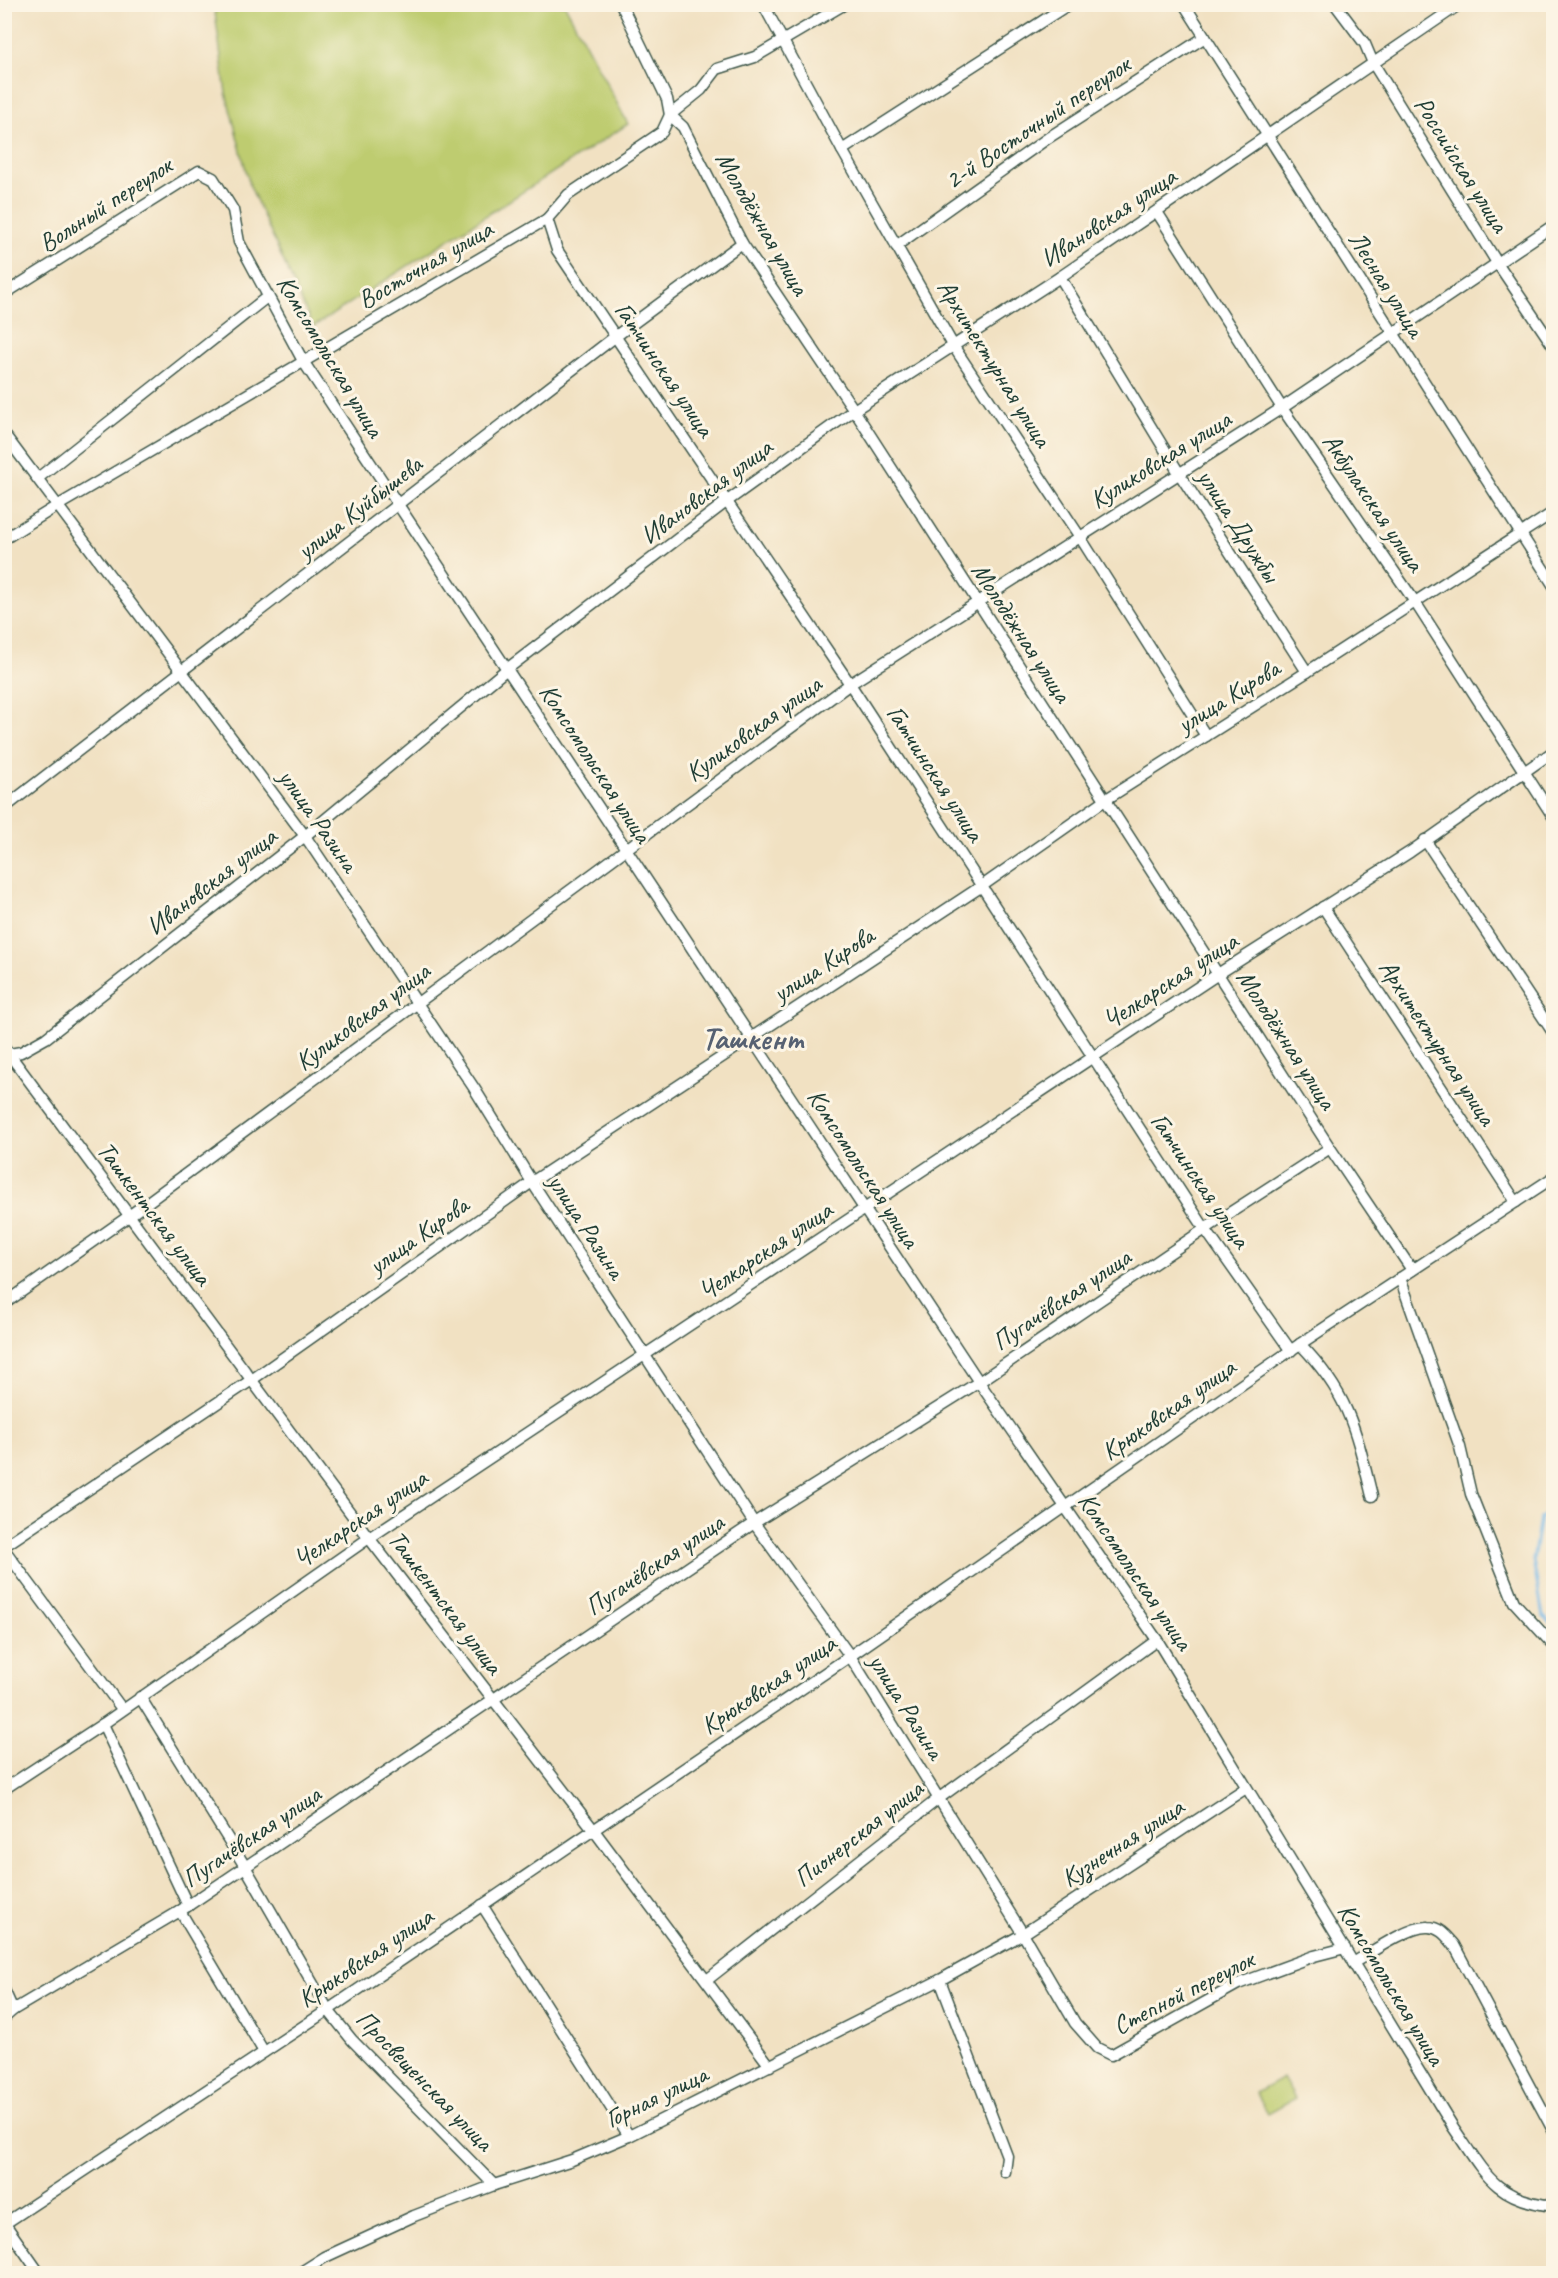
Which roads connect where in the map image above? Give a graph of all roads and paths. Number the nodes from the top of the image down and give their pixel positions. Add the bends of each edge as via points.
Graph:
1 (621, 4) edge
2 (764, 4) edge
3 (845, 4) edge
4 (1069, 4) edge
5 (1184, 4) edge
6 (1335, 4) edge
7 (1460, 4) edge
8 (1204, 38) junction
9 (781, 40) junction
10 (1372, 63) junction
11 (670, 115) junction
12 (1268, 134) junction
13 (842, 150) junction
14 (199, 171) joint
15 (1157, 212) junction
16 (547, 219) junction
17 (1554, 225) edge
18 (742, 243) junction
19 (896, 246) junction
20 (1496, 261) junction
21 (1060, 277) junction
22 (4, 294) edge
23 (267, 297) junction
24 (1391, 333) junction
25 (616, 336) junction
26 (954, 347) junction
27 (1554, 347) edge
28 (303, 361) junction
29 (1282, 408) junction
30 (854, 410) junction
31 (4, 434) edge
32 (1179, 473) junction
33 (38, 478) junction
34 (726, 502) junction
35 (57, 506) junction
36 (398, 506) junction
37 (1554, 512) edge
38 (1522, 533) junction
39 (1080, 537) junction
40 (4, 539) edge
41 (1554, 586) edge
42 (976, 602) junction
43 (1415, 602) junction
44 (507, 669) junction
45 (182, 672) junction
46 (1307, 672) junction
47 (850, 684) junction
48 (1206, 736) junction
49 (1554, 751) edge
50 (1522, 771) junction
51 (1104, 800) junction
52 (4, 808) edge
53 (1554, 818) edge
54 (305, 836) junction
55 (1425, 840) junction
56 (626, 849) junction
57 (982, 886) junction
58 (1323, 907) junction
59 (1218, 974) junction
60 (417, 1003) junction
61 (1554, 1034) edge
62 (752, 1038) junction
63 (6, 1052) edge
64 (1093, 1058) junction
65 (1330, 1148) junction
66 (1554, 1177) edge
67 (532, 1182) junction
68 (1516, 1202) junction
69 (865, 1210) junction
70 (129, 1216) junction
71 (1205, 1229) junction
72 (1412, 1270) junction
73 (1400, 1278) junction
74 (4, 1304) edge
75 (1296, 1348) junction
76 (645, 1357) junction
77 (252, 1379) junction
78 (979, 1382) junction
79 (1372, 1496) dead end
80 (1067, 1507) junction
81 (754, 1523) junction
82 (369, 1538) junction
83 (4, 1548) edge
84 (1157, 1640) junction
85 (1554, 1646) edge
86 (850, 1656) junction
87 (140, 1697) junction
88 (492, 1700) junction
89 (122, 1709) junction
90 (103, 1724) junction
91 (1246, 1788) junction
92 (4, 1789) edge
93 (938, 1798) junction
94 (593, 1829) junction
95 (246, 1868) junction
96 (482, 1905) junction
97 (184, 1908) junction
98 (1023, 1934) junction
99 (1345, 1948) junction
100 (1353, 1963) junction
101 (707, 1980) junction
102 (940, 1980) junction
103 (4, 1990) edge
104 (13, 2010) junction
105 (328, 2010) junction
106 (4, 2018) edge
107 (264, 2052) junction
108 (1111, 2055) joint
109 (770, 2066) junction
110 (1552, 2128) edge
111 (629, 2136) junction
112 (1005, 2172) dead end
113 (494, 2185) junction
114 (1554, 2206) edge
115 (5, 2224) edge
116 (40, 2274) edge
117 (298, 2274) edge

1 - 11 street, Молодёжная улица
2 - 9 street, Архитектурная улица
3 - 9 street, Восточная улица
4 - 13 street
5 - 8 street, Лесная улица
6 - 10 street, Российская улица via 1365,44
7 - 10 street, Ивановская улица
8 - 12 street, Лесная улица
8 - 19 street, 2-й Восточный переулок via 1048,138
9 - 11 street, Восточная улица via 755,57 717,69 701,90
9 - 13 street, Архитектурная улица
10 - 12 street, Ивановская улица
10 - 20 street, Российская улица
11 - 16 street, Восточная улица via 662,132 568,195
11 - 18 street, Молодёжная улица via 683,127
12 - 15 street, Ивановская улица
12 - 24 street, Лесная улица
13 - 19 street, Архитектурная улица
14 - 22 street, Вольный переулок
14 - 23 street, Комсомольская улица via 213,178 233,210 239,243
15 - 21 street, Ивановская улица
15 - 29 street, Акбулакская улица
16 - 25 street, Гатчинская улица via 557,250
16 - 28 street, Восточная улица
17 - 20 street, Куликовская улица
18 - 25 street, улица Куйбышева
18 - 30 street, Молодёжная улица
19 - 26 street, Архитектурная улица
20 - 24 street, Куликовская улица
20 - 27 street, Российская улица
21 - 26 street, Ивановская улица
21 - 32 street, улица Дружбы
23 - 28 street, Комсомольская улица
23 - 33 street
24 - 29 street, Куликовская улица
24 - 38 street, Лесная улица
25 - 34 street, Гатчинская улица
25 - 36 street, улица Куйбышева
26 - 30 street, Ивановская улица
26 - 39 street, Архитектурная улица
28 - 35 street, Восточная улица
28 - 36 street, Комсомольская улица
29 - 32 street, Куликовская улица
29 - 43 street, Акбулакская улица
30 - 34 street, Ивановская улица
30 - 42 street, Молодёжная улица
31 - 33 street, улица Разина
32 - 39 street, Куликовская улица
32 - 46 street, улица Дружбы
33 - 35 street, улица Разина
34 - 44 street, Ивановская улица
34 - 47 street, Гатчинская улица
35 - 40 street, Восточная улица
35 - 45 street, улица Разина
36 - 44 street, Комсомольская улица
36 - 45 street, улица Куйбышева
37 - 38 street, улица Кирова
38 - 41 street, Лесная улица
38 - 43 street, улица Кирова
39 - 42 street, Куликовская улица
39 - 48 street, Архитектурная улица
42 - 47 street, Куликовская улица
42 - 51 street, Молодёжная улица
43 - 46 street, улица Кирова
43 - 50 street, Акбулакская улица
44 - 54 street, Ивановская улица
44 - 56 street, Комсомольская улица
45 - 52 street, улица Куйбышева
45 - 54 street, улица Разина
46 - 48 street, улица Кирова
47 - 56 street, Куликовская улица
47 - 57 street, Гатчинская улица
48 - 51 street, улица Кирова
49 - 50 street, Челкарская улица
50 - 53 street, Акбулакская улица
50 - 55 street, Челкарская улица
51 - 57 street, улица Кирова
51 - 59 street, Молодёжная улица
54 - 60 street, улица Разина
54 - 63 street, Ивановская улица via 46,1038
55 - 58 street, Челкарская улица
55 - 61 street
56 - 60 street, Куликовская улица
56 - 62 street, Комсомольская улица
57 - 62 street, улица Кирова
57 - 64 street, Гатчинская улица
58 - 59 street, Челкарская улица
58 - 68 street, Архитектурная улица
59 - 64 street, Челкарская улица
59 - 65 street, Молодёжная улица
60 - 67 street, улица Разина
60 - 70 street, Куликовская улица
62 - 67 street, улица Кирова
62 - 69 street, Комсомольская улица
63 - 70 street, Ташкентская улица
64 - 69 street, Челкарская улица
64 - 71 street, Гатчинская улица
65 - 71 street, Пугачёвская улица
65 - 72 street, Молодёжная улица
66 - 68 street, Крюковская улица
67 - 76 street, улица Разина
67 - 77 street, улица Кирова
68 - 72 street, Крюковская улица
69 - 76 street, Челкарская улица
69 - 78 street, Комсомольская улица
70 - 74 street, Куликовская улица
70 - 77 street, Ташкентская улица
71 - 75 street, Гатчинская улица
71 - 78 street, Пугачёвская улица
72 - 73 street, Крюковская улица
73 - 75 street, Крюковская улица
73 - 85 street via 1452,1425 1471,1494 1514,1602
75 - 79 street, Гатчинская улица via 1331,1382 1348,1409
75 - 80 street, Крюковская улица
76 - 81 street, улица Разина
76 - 82 street, Челкарская улица
77 - 82 street, Ташкентская улица
77 - 83 street, улица Кирова
78 - 80 street, Комсомольская улица
78 - 81 street, Пугачёвская улица
80 - 84 street, Комсомольская улица
80 - 86 street, Крюковская улица
81 - 86 street, улица Разина
81 - 88 street, Пугачёвская улица
82 - 87 street, Челкарская улица
82 - 88 street, Ташкентская улица
83 - 89 street
84 - 91 street, Комсомольская улица
84 - 93 street, Пионерская улица
86 - 93 street, улица Разина
86 - 94 street, Крюковская улица
87 - 89 street, Челкарская улица
87 - 95 street, Просвещенская улица
88 - 94 street, Ташкентская улица
88 - 95 street, Пугачёвская улица
89 - 90 street, Челкарская улица
90 - 92 street, Челкарская улица
90 - 97 street
91 - 98 street, Кузнечная улица
91 - 99 street, Комсомольская улица
93 - 98 street, улица Разина
93 - 101 street, Пионерская улица
94 - 96 street, Крюковская улица
94 - 101 street, Ташкентская улица
95 - 97 street, Пугачёвская улица
95 - 105 street, Просвещенская улица
96 - 105 street, Крюковская улица
96 - 111 street
97 - 104 street, Пугачёвская улица
97 - 107 street
98 - 102 street, Горная улица
98 - 108 street, улица Разина via 1075,2023 1097,2048
99 - 100 street, Комсомольская улица
99 - 108 street, Степной переулок via 1238,1984
100 - 110 street via 1415,1930 1429,1927 1444,1933
100 - 114 street, Комсомольская улица via 1485,2174 1500,2190 1531,2204
101 - 109 street, Ташкентская улица
102 - 109 street, Горная улица
102 - 112 street via 1007,2156
103 - 104 street
104 - 106 street, Пугачёвская улица
105 - 107 street, Крюковская улица
105 - 113 street, Просвещенская улица via 352,2040
107 - 115 street, Крюковская улица
109 - 111 street, Горная улица
111 - 113 street, Горная улица via 572,2160
113 - 117 street, Горная улица via 414,2216 325,2257
115 - 116 street

